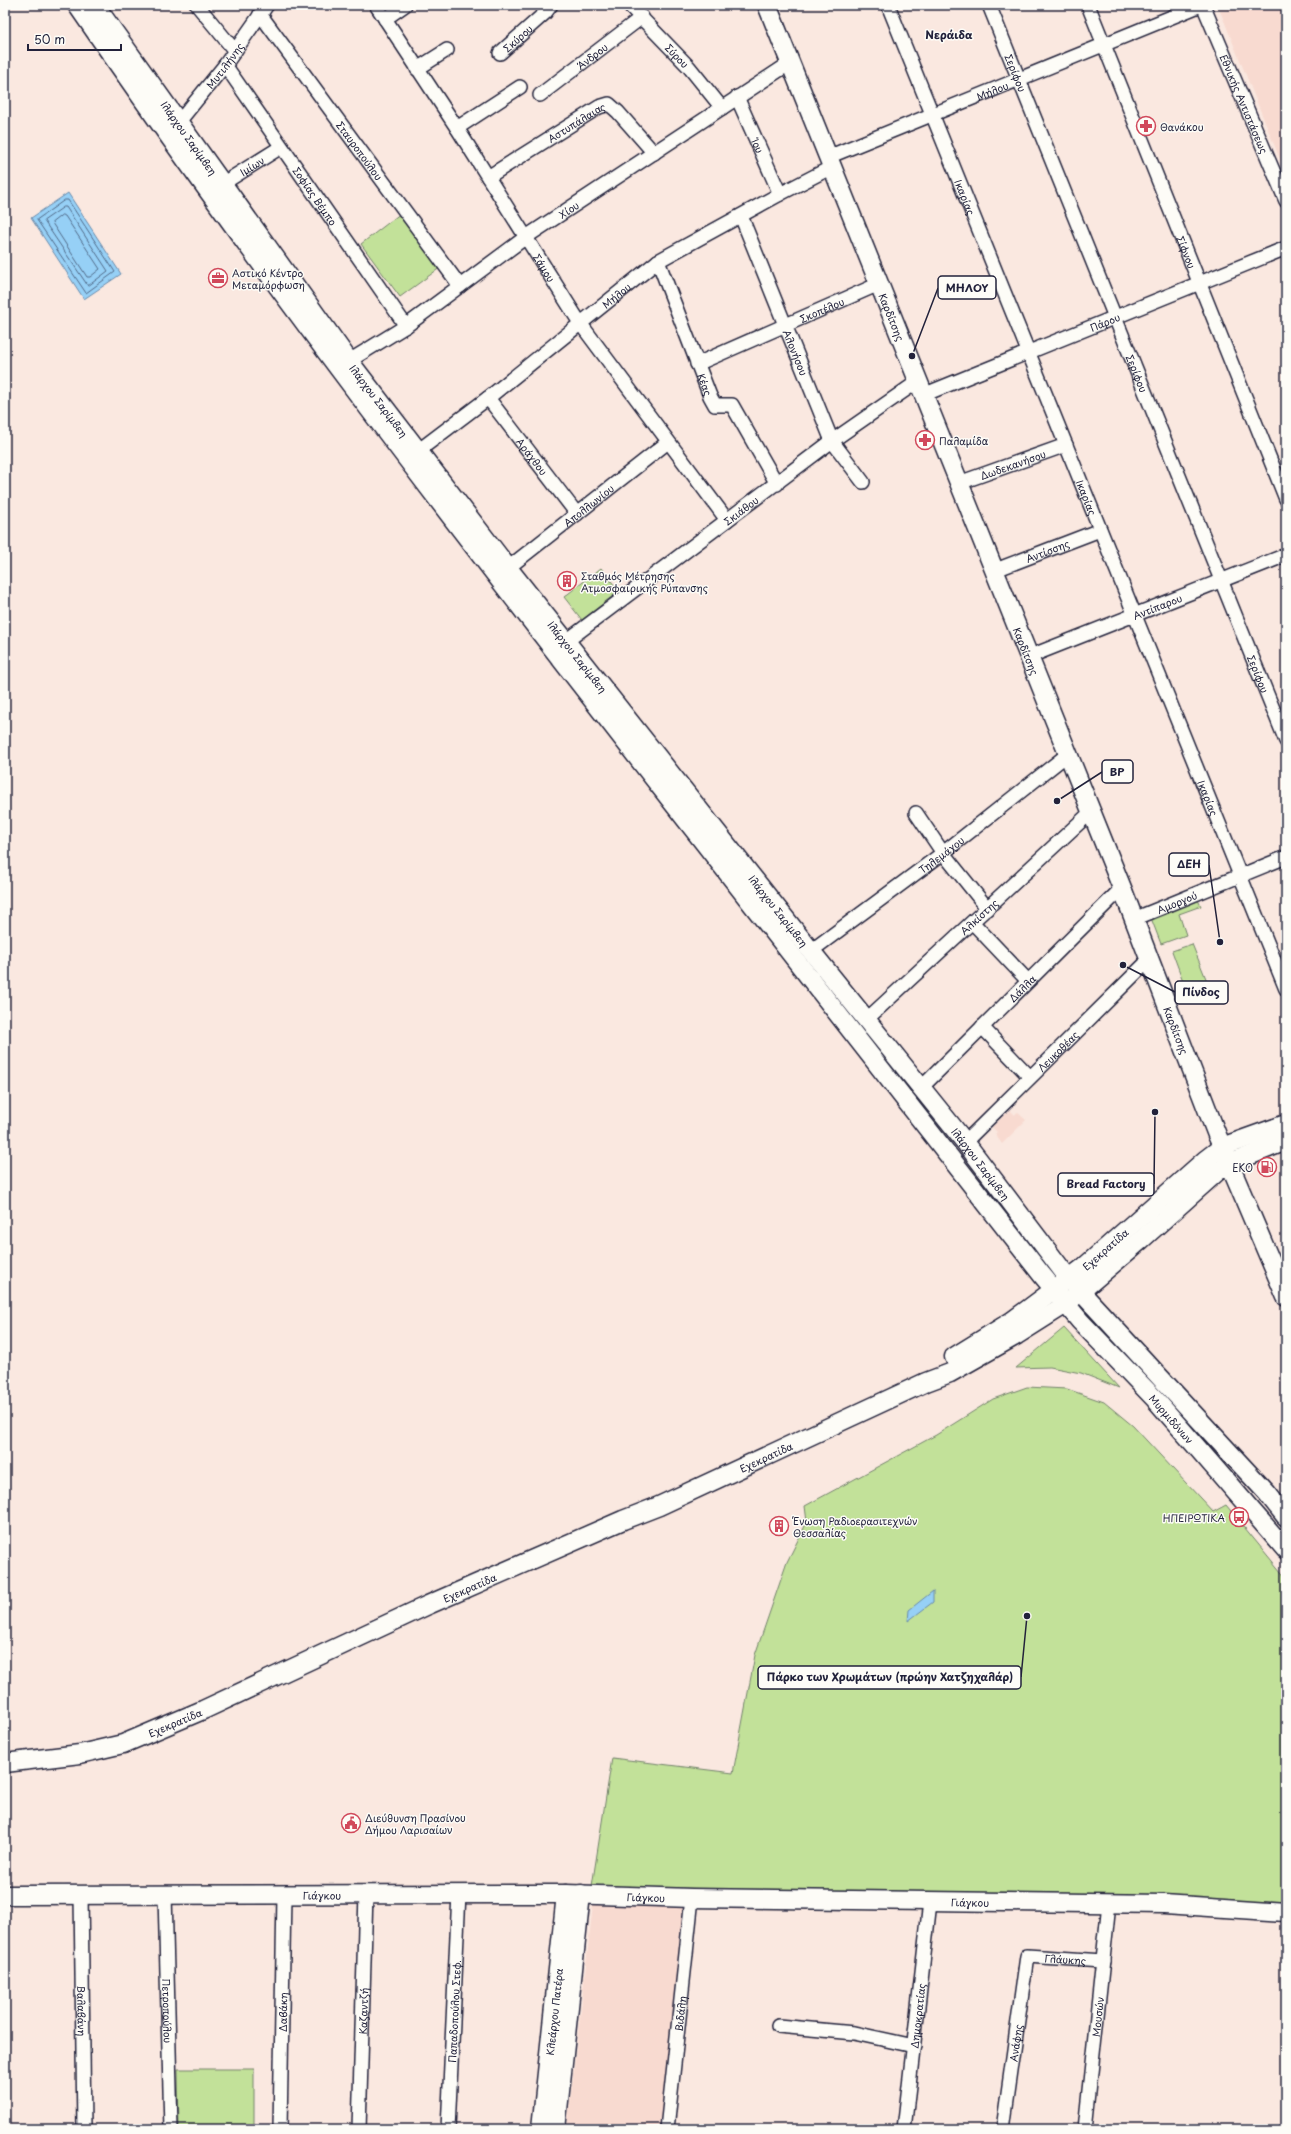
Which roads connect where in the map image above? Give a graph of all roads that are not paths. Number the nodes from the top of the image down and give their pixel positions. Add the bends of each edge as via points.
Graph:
1 (77, 5) edge
2 (95, 5) edge
3 (196, 5) edge
4 (376, 5) edge
5 (406, 5) edge
6 (551, 5) edge
7 (629, 5) edge
8 (767, 5) edge
9 (888, 5) edge
10 (989, 5) edge
11 (1088, 5) edge
12 (1202, 5) edge
13 (263, 10) edge
14 (642, 17) junction
15 (385, 19) junction
16 (1104, 44) junction
17 (447, 50) dead end
18 (234, 51) junction
19 (500, 53) dead end
20 (790, 63) junction
21 (225, 65) junction
22 (417, 69) junction
23 (1019, 79) junction
24 (520, 87) dead end
25 (540, 95) dead end
26 (737, 97) junction
27 (722, 108) junction
28 (932, 114) junction
29 (178, 122) junction
30 (457, 128) junction
31 (281, 147) junction
32 (654, 153) junction
33 (830, 162) junction
34 (488, 177) junction
35 (222, 184) junction
36 (780, 194) junction
37 (1286, 201) edge
38 (741, 216) junction
39 (526, 237) junction
40 (1286, 248) edge
41 (658, 261) junction
42 (879, 284) junction
43 (1199, 284) junction
44 (460, 286) junction
45 (1115, 318) junction
46 (580, 322) junction
47 (406, 326) junction
48 (785, 327) junction
49 (1029, 353) junction
50 (349, 361) junction
51 (697, 364) junction
52 (920, 388) junction
53 (488, 398) junction
54 (832, 441) junction
55 (668, 442) junction
56 (1066, 444) junction
57 (418, 451) junction
58 (863, 482) dead end
59 (959, 483) junction
60 (777, 484) junction
61 (1286, 499) edge
62 (577, 514) junction
63 (727, 520) junction
64 (1100, 530) junction
65 (1286, 555) edge
66 (508, 568) junction
67 (993, 571) junction
68 (1221, 581) junction
69 (1134, 614) junction
70 (560, 646) junction
71 (1028, 657) junction
72 (1286, 741) edge
73 (1068, 754) junction
74 (1091, 812) junction
75 (916, 813) dead end
76 (943, 853) junction
77 (1286, 857) edge
78 (1240, 876) junction
79 (1122, 888) junction
80 (988, 909) junction
81 (1134, 919) junction
82 (973, 923) junction
83 (811, 951) junction
84 (1149, 960) junction
85 (1028, 982) junction
86 (1286, 989) edge
87 (866, 1020) junction
88 (982, 1027) junction
89 (1030, 1077) junction
90 (922, 1088) junction
91 (1286, 1124) edge
92 (1286, 1141) edge
93 (965, 1142) junction
94 (1222, 1147) junction
95 (1231, 1164) junction
96 (1074, 1286) junction
97 (1054, 1290) junction
98 (1286, 1297) edge
99 (1066, 1304) junction
100 (926, 1382) junction
101 (1286, 1517) edge
102 (1286, 1550) edge
103 (5, 1763) edge
104 (459, 1893) junction
105 (81, 1894) junction
106 (165, 1894) junction
107 (366, 1894) junction
108 (573, 1894) junction
109 (5, 1895) edge
110 (284, 1895) junction
111 (692, 1898) junction
112 (930, 1902) junction
113 (1109, 1904) junction
114 (1286, 1912) edge
115 (1027, 1956) joint
116 (1103, 1961) junction
117 (778, 2026) dead end
118 (914, 2046) junction
119 (84, 2129) edge
120 (171, 2129) edge
121 (280, 2129) edge
122 (359, 2129) edge
123 (448, 2129) edge
124 (541, 2129) edge
125 (556, 2129) edge
126 (668, 2129) edge
127 (904, 2129) edge
128 (1003, 2129) edge
129 (1084, 2129) edge

1 - 70 main road, Ιλάρχου Σαρίμβεη via 342,375
2 - 29 main road, Ιλάρχου Σαρίμβεη
3 - 18 street
4 - 15 street, Σάμου
5 - 15 street
6 - 19 street, Σκύρου
7 - 14 street, Σύρου
8 - 20 main road, Καρδίτσης
9 - 28 street, Ικαρίας
10 - 23 street, Σερίφου
11 - 16 street, Σίφνου
12 - 16 street, Μήλου
12 - 37 street, Εθνικής Αντιστάσεως
13 - 18 street, Μυτιλήνης
13 - 44 street, Σταυροπούλου
14 - 25 street, Άνδρου
14 - 27 street, Σύρου via 689,67
15 - 22 street, Σάμου
16 - 23 street, Μήλου
16 - 43 street, Σίφνου
17 - 22 street
18 - 21 street, Μυτιλήνης
20 - 26 street, Χίου
20 - 33 main road, Καρδίτσης
21 - 29 street, Μυτιλήνης
21 - 31 street, Σοφίας Βέμπο
22 - 30 street, Σάμου
23 - 28 street, Μήλου
23 - 45 street, Σερίφου
24 - 30 street
26 - 27 street, Χίου
26 - 36 street, Ίου
27 - 32 street, Χίου
28 - 33 street, Μήλου
28 - 49 street, Ικαρίας
29 - 35 main road, Ιλάρχου Σαρίμβεη
30 - 34 street, Σάμου
31 - 35 street, Ιμίων
31 - 47 street, Σοφίας Βέμπο
32 - 34 street, Αστυπάλαιας via 609,104 599,107
32 - 39 street, Χίου
33 - 36 street, Μήλου
33 - 42 main road, Καρδίτσης
34 - 39 street, Σάμου
35 - 50 main road, Ιλάρχου Σαρίμβεη
36 - 38 street, Μήλου
38 - 41 street, Μήλου
38 - 48 street, Αλονήσου
39 - 44 street, Χίου
39 - 46 street, Σάμου
40 - 43 street, Πάρου
41 - 46 street, Μήλου
41 - 51 street, Κέας
42 - 48 street, Σκοπέλου
42 - 52 main road, Καρδίτσης
43 - 45 street, Πάρου
43 - 61 street, Σίφνου
44 - 47 street, Χίου
45 - 49 street, Πάρου
45 - 68 street, Σερίφου
46 - 53 street, Μήλου
46 - 55 street, Σάμου
47 - 50 street, Χίου
48 - 51 street, Σκοπέλου
48 - 54 street, Αλονήσου
49 - 52 street, Πάρου
49 - 56 street, Ικαρίας
50 - 57 main road, Ιλάρχου Σαρίμβεη
51 - 60 street, Κέας via 715,405 732,405
52 - 54 street, Σκιάθου
52 - 59 main road, Καρδίτσης
53 - 57 street, Μήλου
53 - 62 street, Αράχθου
54 - 58 street, Αλονήσου
54 - 60 street, Σκιάθου
55 - 62 street, Απολλωνίου
55 - 63 street, Σάμου
56 - 59 street, Δωδεκανήσου
56 - 64 street, Ικαρίας
57 - 66 main road, Ιλάρχου Σαρίμβεη
59 - 67 main road, Καρδίτσης
60 - 63 street, Σκιάθου
62 - 66 street, Απολλωνίου
63 - 70 street, Σκιάθου
64 - 67 street, Αντίσσης
64 - 69 street, Ικαρίας
65 - 68 street, Αντίπαρου
66 - 70 main road, Ιλάρχου Σαρίμβεη
67 - 71 main road, Καρδίτσης
68 - 69 street, Αντίπαρου
68 - 72 street, Σερίφου
69 - 71 street, Αντίπαρου
69 - 78 street, Ικαρίας
70 - 83 main road, Ιλάρχου Σαρίμβεη
70 - 97 main road, Ιλάρχου Σαρίμβεη
71 - 73 main road, Καρδίτσης
73 - 74 main road, Καρδίτσης
73 - 76 street, Τηλεμάχου
74 - 79 main road, Καρδίτσης
74 - 80 street, Αλκίστης
75 - 76 street
76 - 80 street
76 - 83 street, Τηλεμάχου
77 - 78 street, Αμοργού
78 - 81 street, Αμοργού
78 - 86 street, Ικαρίας
79 - 81 main road, Καρδίτσης
79 - 85 street, Δάλλα
80 - 82 street, Αλκίστης
81 - 84 main road, Καρδίτσης
82 - 85 street
82 - 87 street, Αλκίστης
83 - 87 main road, Ιλάρχου Σαρίμβεη
84 - 89 street, Λευκοθέας
84 - 94 main road, Καρδίτσης
85 - 88 street, Δάλλα
87 - 90 main road, Ιλάρχου Σαρίμβεη
88 - 89 street
88 - 90 street, Δάλλα
89 - 93 street, Λευκοθέας
90 - 93 main road, Ιλάρχου Σαρίμβεη
91 - 94 main road, Εχεκρατίδα
92 - 95 main road, Εχεκρατίδα
93 - 96 main road, Ιλάρχου Σαρίμβεη
94 - 95 main road, Καρδίτσης
94 - 96 main road, Εχεκρατίδα via 1205,1160
95 - 96 main road, Εχεκρατίδα via 1217,1172
95 - 98 main road, Καρδίτσης
96 - 97 main road, Εχεκρατίδα
96 - 99 main road, Εχεκρατίδα
96 - 101 main road, Μυρμιδόνων via 1267,1493
97 - 99 main road, Μυρμιδόνων
97 - 100 main road, Εχεκρατίδα via 1012,1321 948,1361
99 - 100 main road, Εχεκρατίδα via 950,1373
99 - 102 main road, Μυρμιδόνων via 1155,1399
100 - 103 main road, Εχεκρατίδα via 659,1506 443,1599 130,1741 80,1754
104 - 107 main road, Γιάγκου
104 - 108 main road, Γιάγκου
104 - 123 street, Παπαδοπούλου Στεφ.
105 - 106 main road, Γιάγκου
105 - 109 main road, Γιάγκου
105 - 119 street, Βαλαβάνη
106 - 110 main road, Γιάγκου
106 - 120 street, Πετροπούλου
107 - 110 main road, Γιάγκου
107 - 122 street, Καζαντζή
108 - 111 main road, Γιάγκου
108 - 124 main road, Κλεάρχου Πατέρα
108 - 125 main road, Κλεάρχου Πατέρα
110 - 121 street, Δαβάκη
111 - 112 main road, Γιάγκου
111 - 126 street, Βιδάλη
112 - 113 main road, Γιάγκου
112 - 118 street, Δημοκρατίας
113 - 114 main road, Γιάγκου via 1164,1904
113 - 116 street, Μουσών
115 - 116 street, Γλάυκης
115 - 128 street, Ανάφης
116 - 129 street, Μουσών
117 - 118 street via 854,2033
118 - 127 street, Δημοκρατίας

